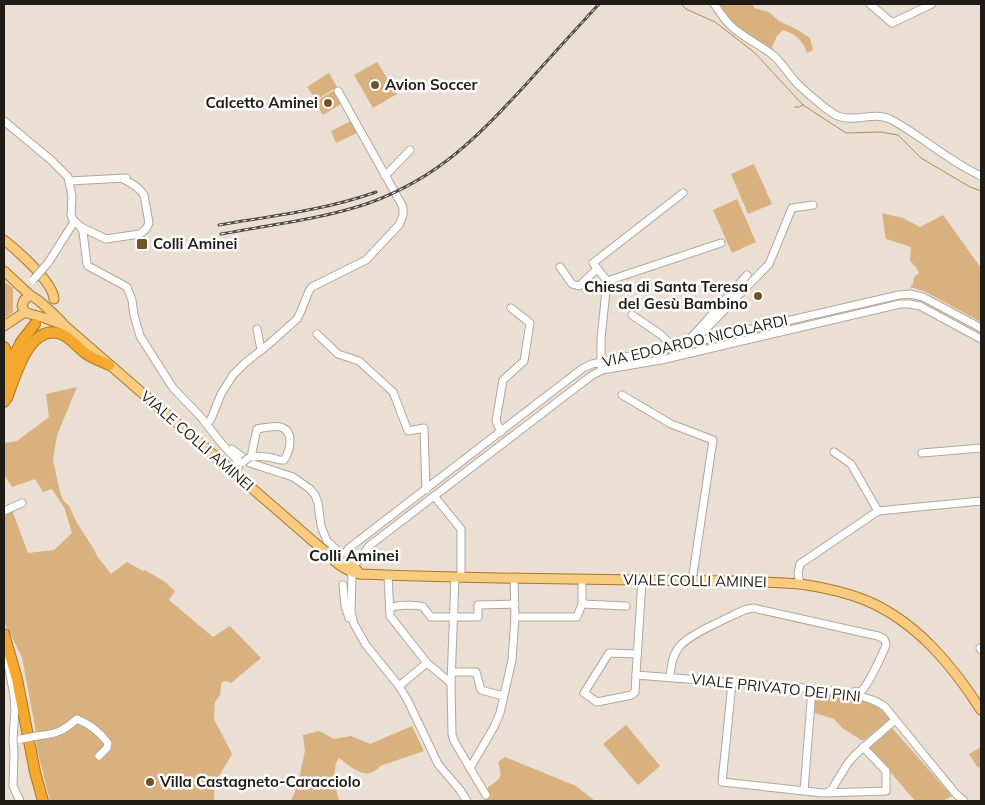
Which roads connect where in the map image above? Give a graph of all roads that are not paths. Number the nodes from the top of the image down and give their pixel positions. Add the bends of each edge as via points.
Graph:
1 (714, 4) edge
2 (870, 4) edge
3 (932, 4) edge
4 (338, 91) dead end
5 (4, 121) edge
6 (410, 150) dead end
7 (385, 176) junction
8 (981, 176) edge
9 (132, 178) dead end
10 (123, 179) junction
11 (69, 181) junction
12 (683, 193) dead end
13 (813, 206) dead end
14 (74, 222) junction
15 (81, 227) junction
16 (4, 240) edge
17 (721, 243) dead end
18 (560, 267) dead end
19 (598, 269) junction
20 (4, 271) edge
21 (747, 275) dead end
22 (607, 281) junction
23 (28, 292) junction
24 (54, 299) dead end
25 (40, 303) junction
26 (511, 308) dead end
27 (29, 314) junction
28 (632, 315) dead end
29 (963, 318) junction
30 (4, 320) edge
31 (4, 326) edge
32 (65, 326) junction
33 (958, 326) junction
34 (981, 328) edge
35 (257, 329) dead end
36 (317, 334) dead end
37 (981, 339) edge
38 (701, 341) junction
39 (686, 344) junction
40 (4, 347) edge
41 (674, 347) junction
42 (261, 350) junction
43 (703, 350) junction
44 (688, 354) junction
45 (600, 362) junction
46 (10, 364) junction
47 (110, 364) junction
48 (602, 370) junction
49 (4, 391) edge
50 (622, 395) dead end
51 (4, 402) edge
52 (207, 424) junction
53 (501, 432) junction
54 (222, 444) junction
55 (981, 448) edge
56 (834, 452) dead end
57 (922, 453) dead end
58 (251, 457) junction
59 (241, 463) junction
60 (234, 472) junction
61 (426, 490) junction
62 (434, 496) junction
63 (981, 501) edge
64 (22, 504) dead end
65 (4, 511) edge
66 (878, 511) junction
67 (347, 563) junction
68 (388, 575) junction
69 (458, 577) junction
70 (514, 579) junction
71 (582, 580) junction
72 (642, 580) junction
73 (692, 581) junction
74 (800, 584) junction
75 (343, 585) dead end
76 (514, 604) junction
77 (582, 604) junction
78 (626, 606) dead end
79 (390, 608) junction
80 (515, 617) junction
81 (454, 618) junction
82 (354, 624) junction
83 (4, 634) edge
84 (4, 649) edge
85 (637, 654) junction
86 (427, 663) junction
87 (452, 672) junction
88 (636, 675) junction
89 (670, 677) junction
90 (868, 682) junction
91 (452, 683) junction
92 (732, 683) junction
93 (398, 686) junction
94 (812, 689) junction
95 (845, 693) junction
96 (504, 696) junction
97 (880, 703) junction
98 (981, 710) edge
99 (895, 720) junction
100 (17, 739) junction
101 (863, 747) junction
102 (99, 756) dead end
103 (465, 760) junction
104 (475, 760) junction
105 (470, 768) junction
106 (804, 791) junction
107 (828, 792) junction
108 (486, 795) dead end
109 (19, 799) edge
110 (43, 801) edge
111 (467, 801) edge
112 (964, 801) edge

1 - 8 street via 731,26 773,56 826,109 848,119 888,118 952,161
2 - 3 street via 892,23
4 - 7 street
5 - 11 street via 52,160
6 - 7 street
7 - 42 street via 403,207 399,225 366,260 312,287 299,316
9 - 10 street
10 - 11 street
10 - 15 street via 144,195 149,223 146,229 140,234 106,239
11 - 14 street
12 - 19 street via 593,263
13 - 38 street via 792,208 769,264 701,334
14 - 15 street
14 - 23 street, bridge
15 - 52 street via 88,266 127,287 140,336 173,388
16 - 24 main road via 42,276
17 - 22 street
18 - 19 street via 572,284 579,286
19 - 22 street
20 - 23 main road, VIALE COLLI AMINEI
21 - 39 street
22 - 45 street
23 - 25 main road, VIALE COLLI AMINEI
23 - 27 main road
25 - 27 main road via 38,312
25 - 32 main road, VIALE COLLI AMINEI
26 - 53 street via 530,323 524,361 503,380 496,421
27 - 30 main road via 14,312
27 - 31 main road
27 - 32 main road
27 - 46 highway
28 - 41 street
29 - 33 street
29 - 34 street, VIA EDOARDO NICOLARDI
29 - 38 street, VIA EDOARDO NICOLARDI via 923,297 898,295
32 - 47 main road, VIALE COLLI AMINEI
33 - 37 street, VIA EDOARDO NICOLARDI
33 - 43 street, VIA EDOARDO NICOLARDI via 920,306 900,304
35 - 42 street
36 - 61 street via 338,354 359,361 393,392 408,431 424,428
38 - 39 street, VIA EDOARDO NICOLARDI
38 - 43 street
39 - 41 street, VIA EDOARDO NICOLARDI
39 - 44 street
40 - 46 highway
41 - 45 street, VIA EDOARDO NICOLARDI
42 - 52 street via 233,375
43 - 44 street, VIA EDOARDO NICOLARDI
44 - 48 street, VIA EDOARDO NICOLARDI
45 - 48 street
45 - 53 street, VIA EDOARDO NICOLARDI via 583,368
46 - 49 highway
47 - 51 highway via 86,354 61,334 45,333 30,345
47 - 60 main road, VIALE COLLI AMINEI
48 - 62 street, VIA EDOARDO NICOLARDI
50 - 73 street via 671,424 713,440
52 - 54 street
53 - 61 street, VIA EDOARDO NICOLARDI
54 - 59 street
54 - 67 street via 250,463 293,477 310,489 318,502 325,538
55 - 57 street
56 - 66 street via 851,464
58 - 58 street via 284,460 290,440 287,432 277,427 257,430
58 - 59 street, bridge
59 - 60 street
60 - 67 main road, VIALE COLLI AMINEI via 333,560
61 - 67 street, VIA EDOARDO NICOLARDI via 349,548
62 - 67 street, VIA EDOARDO NICOLARDI via 369,546 360,559
62 - 69 street via 461,529
63 - 66 street
64 - 65 street
66 - 74 street via 800,564
67 - 68 main road, VIALE COLLI AMINEI via 355,573
67 - 82 street via 352,576
68 - 69 main road, VIALE COLLI AMINEI
68 - 79 street
69 - 70 main road, VIALE COLLI AMINEI
69 - 81 street
70 - 71 main road, VIALE COLLI AMINEI
70 - 76 street
71 - 72 main road, VIALE COLLI AMINEI
71 - 77 street
72 - 73 main road, VIALE COLLI AMINEI
72 - 85 street
73 - 74 main road, VIALE COLLI AMINEI
74 - 98 main road, VIALE COLLI AMINEI via 866,600 903,621 938,654
75 - 82 street via 345,606
76 - 80 street
76 - 81 street via 478,605 478,617
77 - 78 street
77 - 80 street via 577,617
79 - 81 street via 419,606 431,617
79 - 86 street via 393,622
80 - 96 street via 512,660
81 - 87 street
82 - 93 street
83 - 110 highway
84 - 100 street
85 - 88 street
85 - 88 street via 609,653 584,693 597,702 632,695
86 - 91 street
86 - 93 street
87 - 91 street
87 - 96 street via 476,672 481,690
88 - 89 street, VIALE PRIVATO DEI PINI
89 - 90 street via 674,656 687,640 753,608 882,638 885,648
89 - 92 street, VIALE PRIVATO DEI PINI
90 - 95 street via 858,692
90 - 97 street via 868,692
91 - 103 street via 452,734
92 - 94 street, VIALE PRIVATO DEI PINI
92 - 106 street via 722,782
93 - 111 street via 438,764
94 - 95 street, VIALE PRIVATO DEI PINI
94 - 106 street
95 - 97 street, VIALE PRIVATO DEI PINI
96 - 104 street via 494,727
97 - 99 street, VIALE PRIVATO DEI PINI
99 - 101 street
99 - 112 street, VIALE PRIVATO DEI PINI
100 - 102 street, bridge via 54,734 77,719 108,743 108,748
100 - 109 street via 13,786
101 - 107 street
101 - 107 street via 886,771 886,791
103 - 104 street
103 - 105 street
104 - 105 street
105 - 108 street
106 - 107 street

